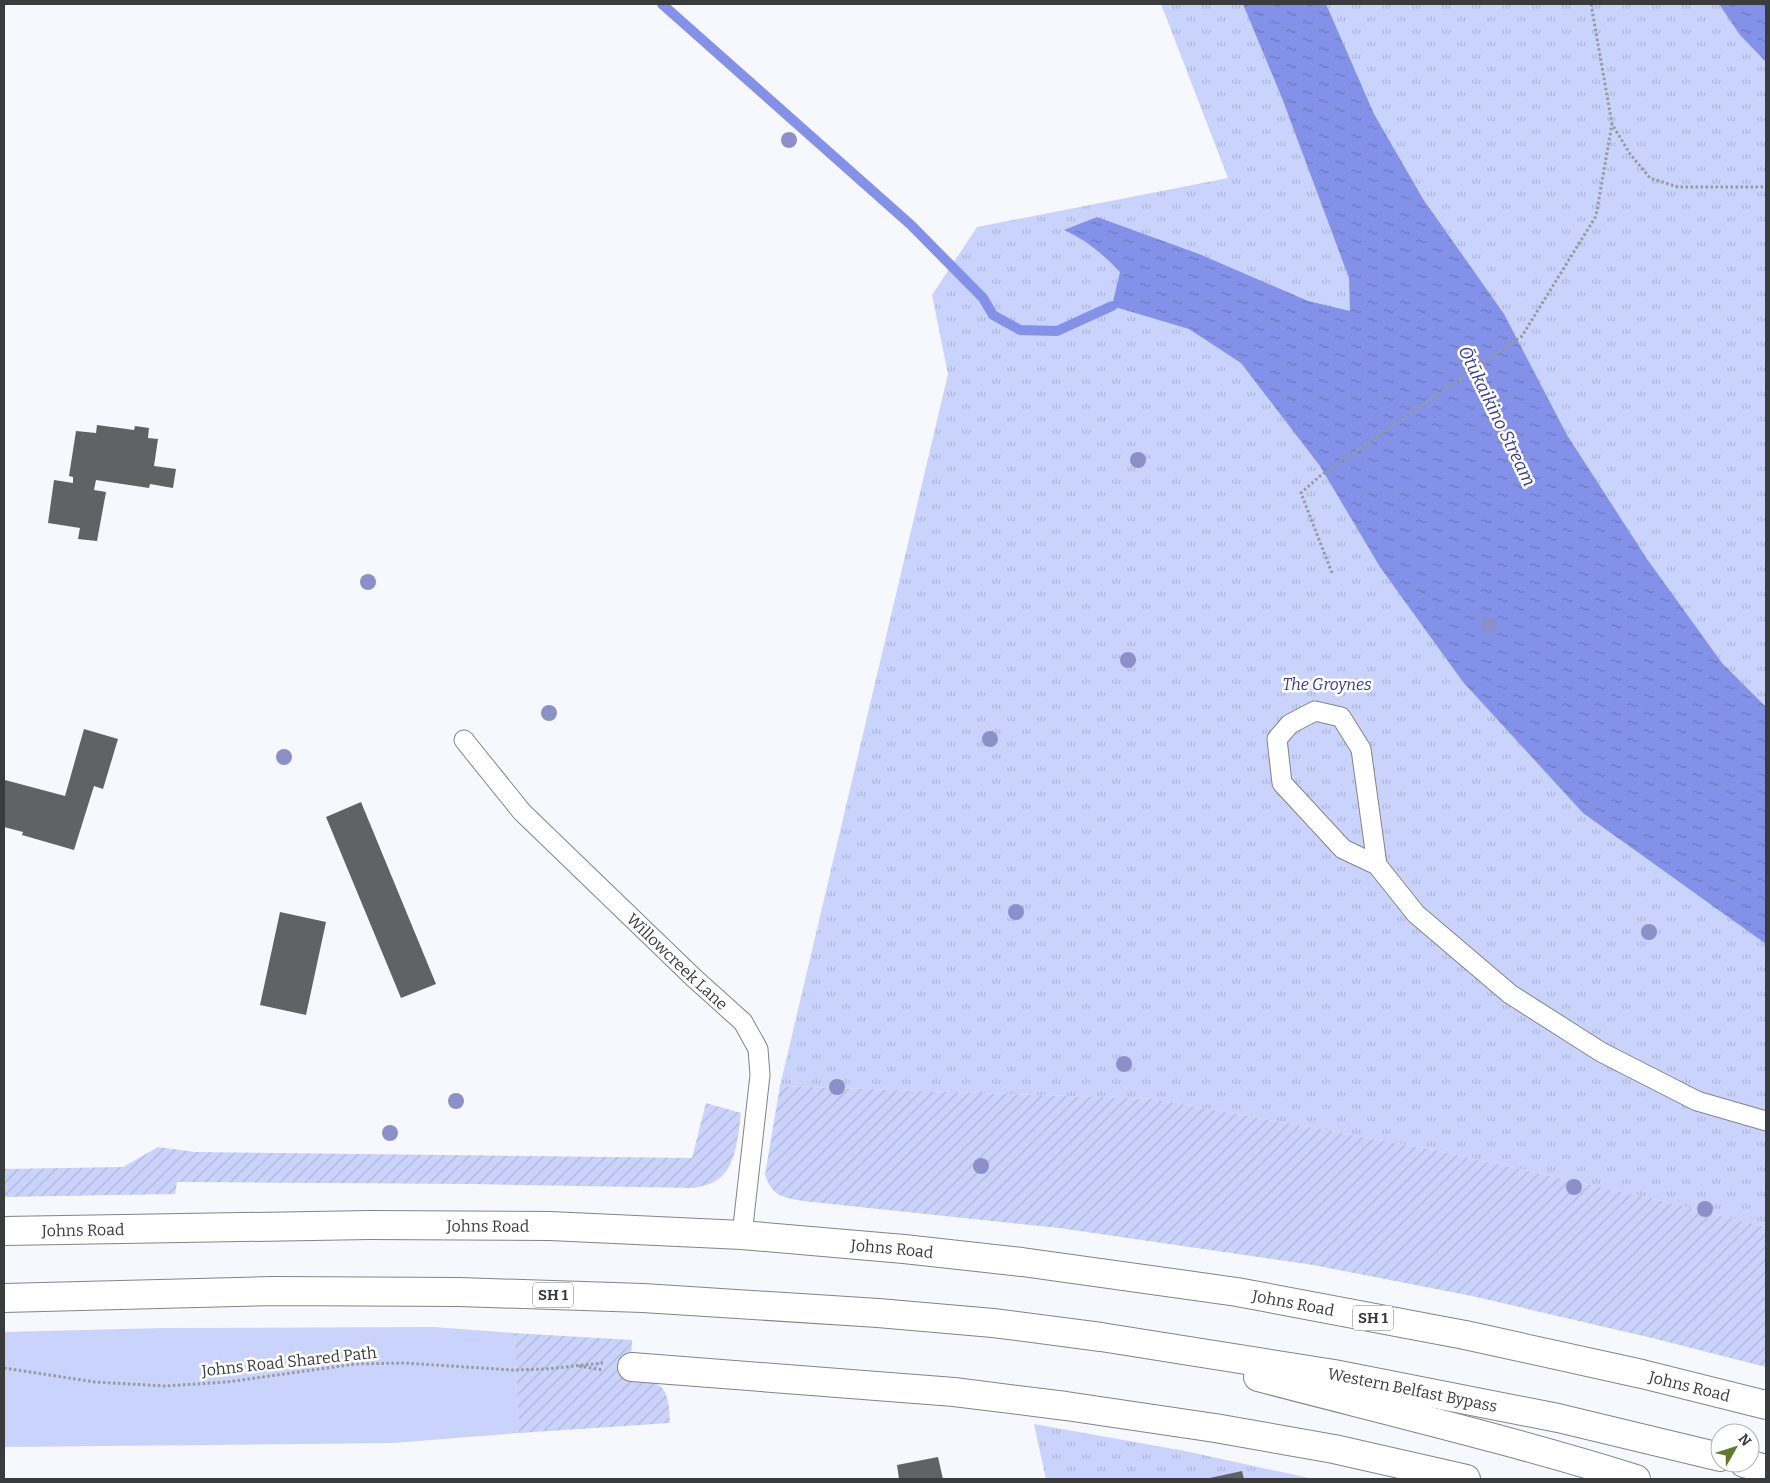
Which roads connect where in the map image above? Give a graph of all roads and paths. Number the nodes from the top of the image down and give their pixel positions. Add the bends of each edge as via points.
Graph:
1 (1591, 4) edge
2 (1612, 124) junction
3 (1766, 187) edge
4 (1332, 572) dead end
5 (464, 740) dead end
6 (1377, 865) junction
7 (1766, 1121) edge
8 (4, 1231) edge
9 (742, 1235) junction
10 (4, 1298) edge
11 (1101, 1337) junction
12 (578, 1366) dead end
13 (632, 1367) dead end
14 (4, 1368) edge
15 (1766, 1405) edge
16 (1710, 1455) edge
17 (1466, 1479) edge
18 (1636, 1479) edge

1 - 2 path
2 - 3 path via 1630,154 1650,178 1678,186
2 - 4 path via 1596,216 1522,336 1320,476 1301,493
5 - 9 lane, Willowcreek Lane via 522,812 743,1022 758,1049 760,1075
6 - 6 lane via 1343,849 1282,783 1277,739 1290,724 1315,711 1341,718 1361,750
6 - 7 lane via 1416,914 1510,994 1601,1052 1697,1101
8 - 9 main road, Johns Road / SH 1 via 398,1225 550,1226
9 - 15 main road, Johns Road / SH 1 via 974,1256 1237,1292 1465,1335
10 - 11 main road, SH 1 via 292,1291 643,1298 878,1313
11 - 16 main road, Western Belfast Bypass / SH 1 via 1343,1375 1558,1418
11 - 18 main road via 1480,1435
12 - 14 path, Johns Road Shared Path via 513,1370 404,1363 355,1364 227,1382 165,1386 95,1382
13 - 17 main road via 954,1392 1066,1406 1334,1449

